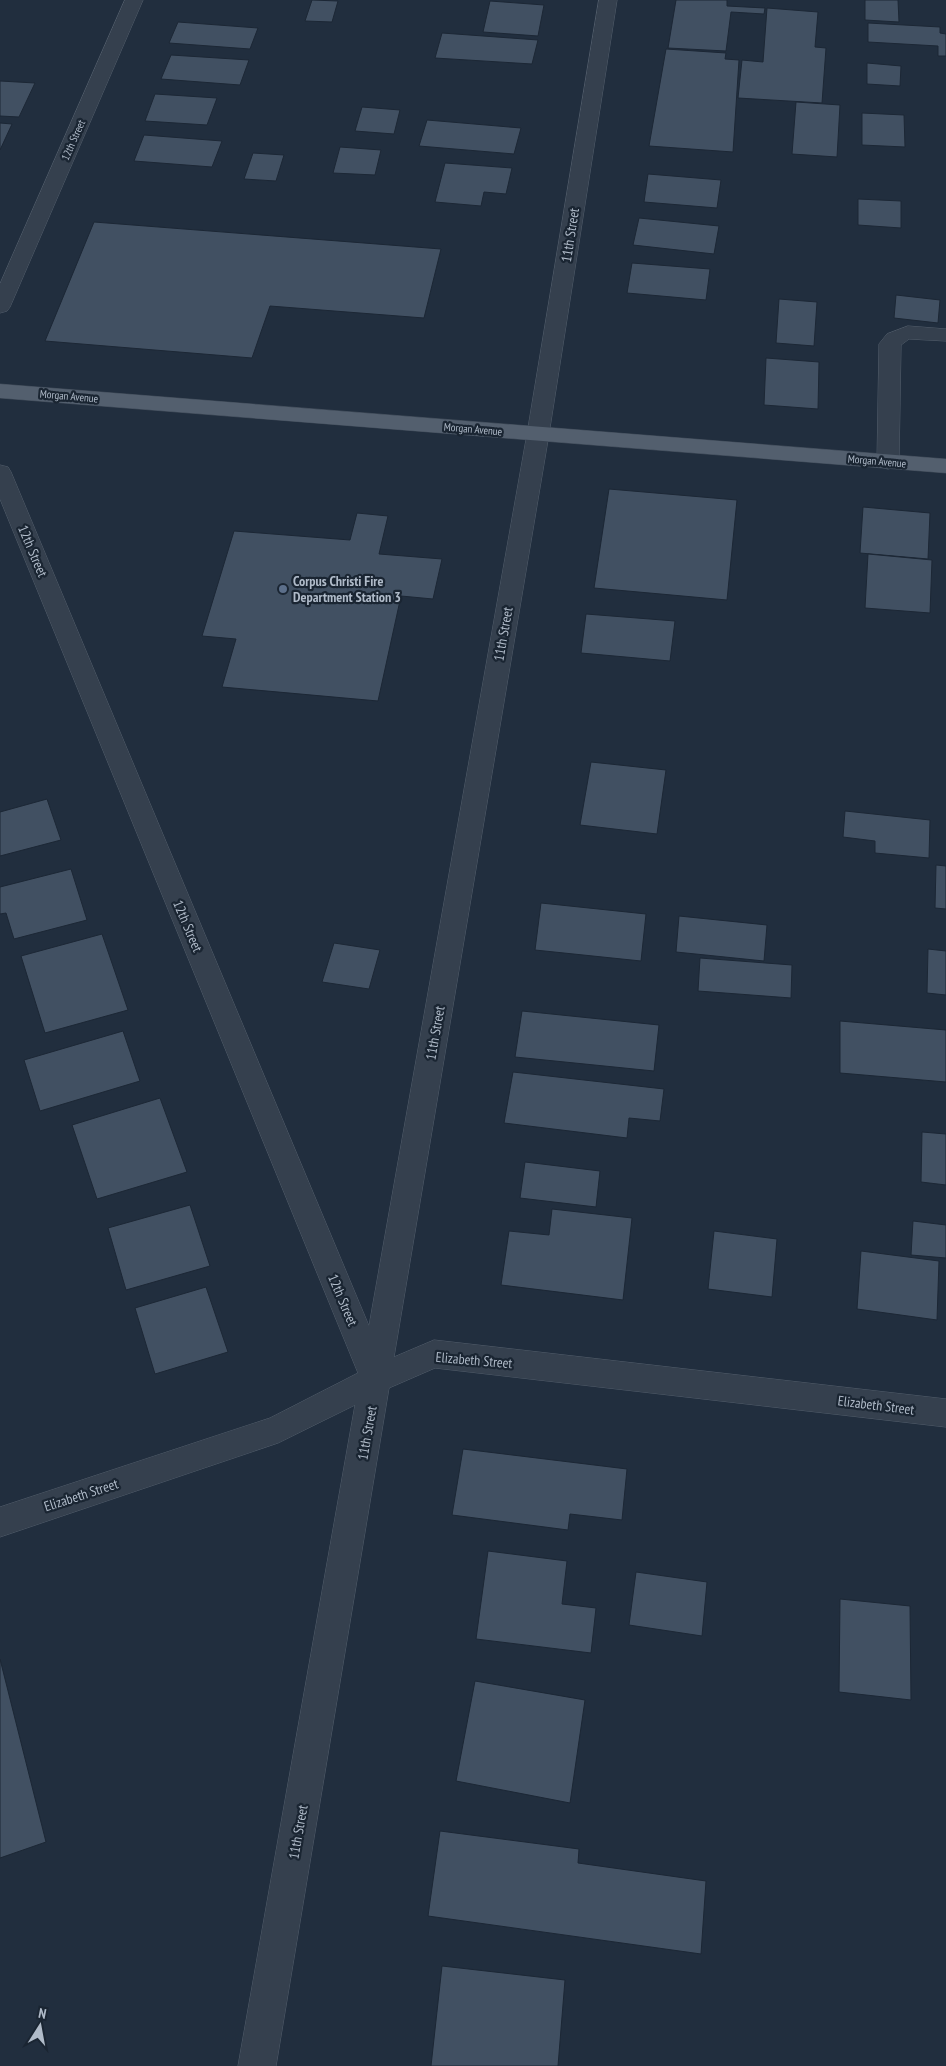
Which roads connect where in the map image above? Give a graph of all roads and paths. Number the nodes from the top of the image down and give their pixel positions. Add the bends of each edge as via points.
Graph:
1 (134, 0) edge
2 (608, 0) edge
3 (0, 308) edge
4 (946, 335) edge
5 (0, 390) edge
6 (538, 434) junction
7 (888, 462) junction
8 (946, 466) edge
9 (0, 472) edge
10 (376, 1379) junction
11 (946, 1412) edge
12 (0, 1522) edge
13 (257, 2066) edge

1 - 3 street, 12th Street
2 - 6 street, 11th Street
4 - 7 street via 905,332 894,337 890,344
5 - 6 main road, Morgan Avenue
6 - 7 main road, Morgan Avenue
6 - 10 street, 11th Street
7 - 8 main road, Morgan Avenue
9 - 10 street, 12th Street
10 - 11 street, Elizabeth Street via 434,1354
10 - 12 street, Elizabeth Street via 278,1429
10 - 13 street, 11th Street

